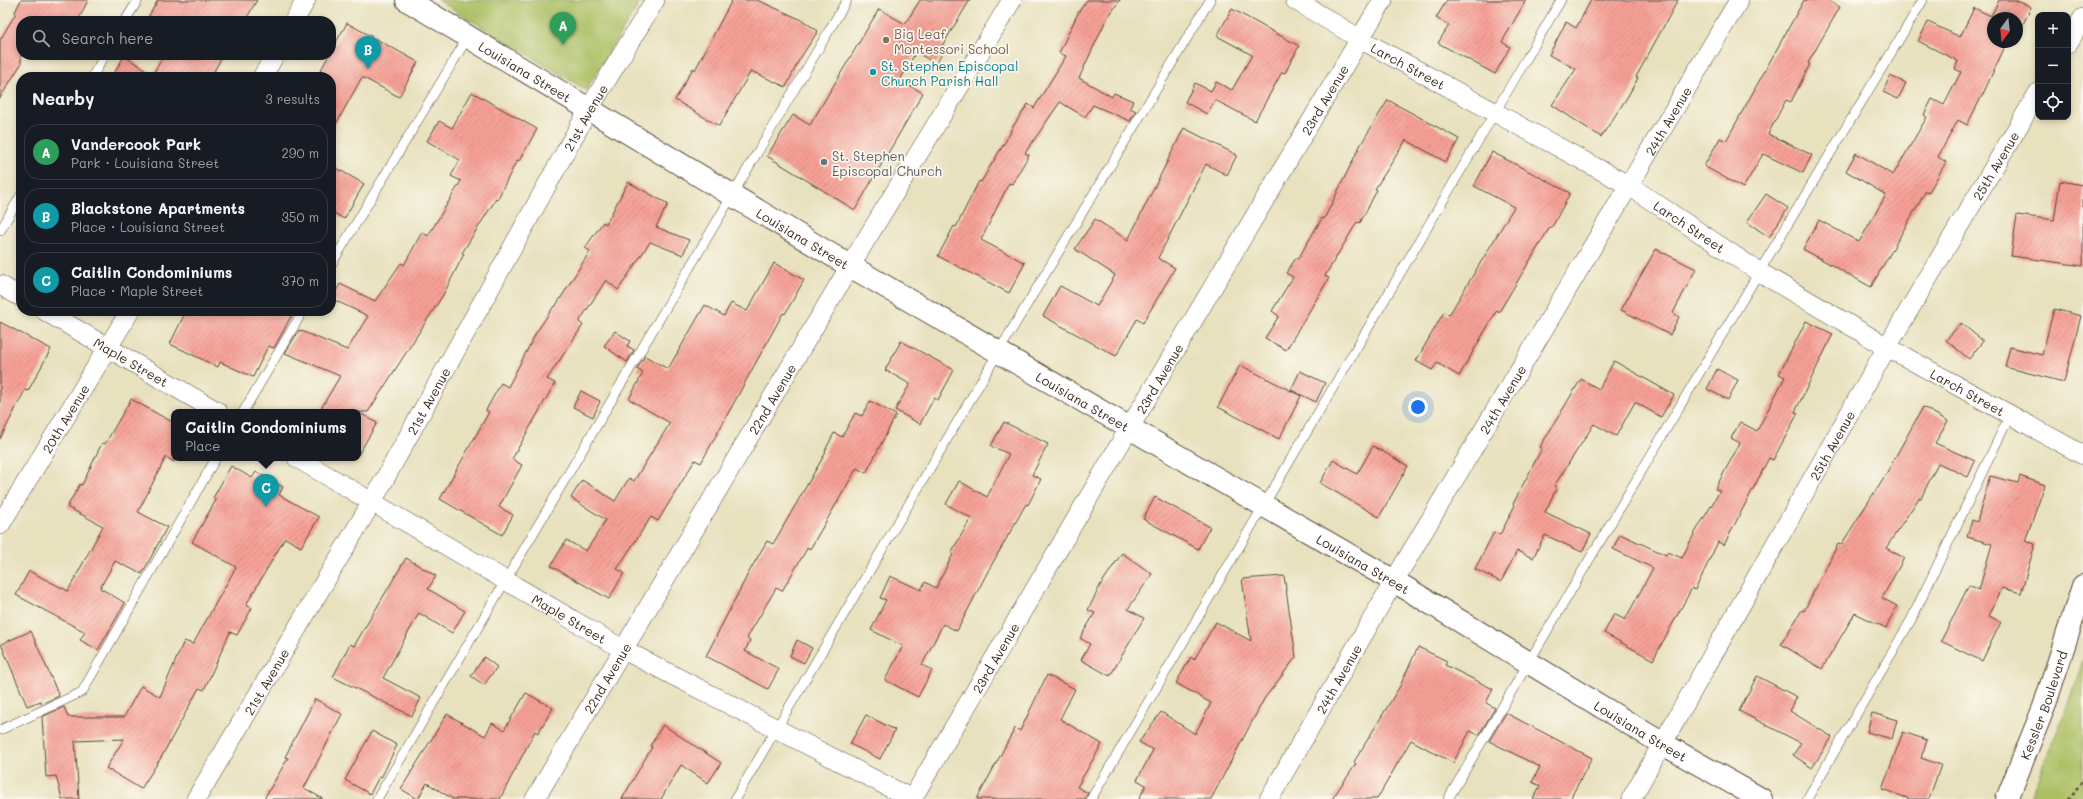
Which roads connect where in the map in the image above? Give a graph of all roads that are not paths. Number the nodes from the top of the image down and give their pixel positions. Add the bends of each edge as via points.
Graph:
1 (138, 0) edge
2 (306, 0) edge
3 (407, 0) edge
4 (655, 0) edge
5 (847, 0) edge
6 (1012, 0) edge
7 (1210, 0) edge
8 (1295, 0) edge
9 (1383, 0) edge
10 (1561, 0) edge
11 (1739, 0) edge
12 (1923, 0) edge
13 (128, 16) edge
14 (297, 16) edge
15 (2083, 18) edge
16 (468, 36) junction
17 (2071, 38) edge
18 (1360, 39) junction
19 (102, 60) edge
20 (272, 60) edge
21 (95, 72) edge
22 (265, 72) edge
23 (2035, 98) edge
24 (589, 109) junction
25 (1495, 113) junction
26 (1628, 185) junction
27 (732, 195) junction
28 (16, 204) edge
29 (0, 231) edge
30 (336, 257) edge
31 (850, 266) junction
32 (1759, 272) junction
33 (0, 285) edge
34 (16, 294) edge
35 (54, 316) edge
36 (127, 316) edge
37 (300, 316) edge
38 (1887, 347) junction
39 (109, 348) junction
40 (999, 351) junction
41 (213, 409) edge
42 (245, 409) edge
43 (2010, 416) junction
44 (1130, 427) junction
45 (2083, 455) edge
46 (214, 461) edge
47 (302, 461) edge
48 (372, 502) junction
49 (1265, 505) junction
50 (0, 525) edge
51 (506, 580) junction
52 (1394, 581) junction
53 (2083, 586) edge
54 (624, 650) junction
55 (1528, 661) junction
56 (777, 729) junction
57 (0, 730) edge
58 (1663, 744) junction
59 (196, 799) edge
60 (377, 799) edge
61 (535, 799) edge
62 (735, 799) edge
63 (912, 799) edge
64 (1091, 799) edge
65 (1269, 799) edge
66 (1448, 799) edge
67 (1631, 799) edge
68 (1761, 799) edge
69 (1807, 799) edge
70 (2007, 799) edge

1 - 13 lane
2 - 14 street
3 - 16 street, Louisiana Street
4 - 24 street, 21st Avenue
5 - 27 lane
6 - 31 street, 22nd Avenue
7 - 40 lane
8 - 18 street, Larch Street
9 - 18 street, 23rd Avenue
10 - 25 lane
11 - 26 street, 24th Avenue
12 - 32 lane
15 - 17 street
16 - 24 street, Louisiana Street
16 - 30 lane
18 - 25 street, Larch Street
18 - 44 street, 23rd Avenue
19 - 21 lane
20 - 22 street
23 - 38 street, 25th Avenue
24 - 27 street, Louisiana Street
24 - 48 street, 21st Avenue
25 - 26 street, Larch Street
25 - 49 lane
26 - 32 street, Larch Street
26 - 52 street, 24th Avenue
27 - 31 street, Louisiana Street
27 - 51 lane
28 - 29 lane
31 - 40 street, Louisiana Street
31 - 54 street, 22nd Avenue
32 - 38 street, Larch Street
32 - 55 lane
33 - 34 street
35 - 39 street, Maple Street
36 - 39 street, 20th Avenue
37 - 42 lane
38 - 43 street, Larch Street
38 - 58 street, 25th Avenue
39 - 41 street, Maple Street
39 - 50 street, 20th Avenue
40 - 44 street, Louisiana Street
40 - 56 lane
43 - 45 street, Larch Street
43 - 69 lane via 1911,620
44 - 49 street, Louisiana Street
44 - 63 street, 23rd Avenue
46 - 57 lane via 82,692
47 - 48 street, Maple Street
48 - 51 street, Maple Street
48 - 59 street, 21st Avenue
49 - 52 street, Louisiana Street
49 - 64 lane
51 - 54 street, Maple Street
51 - 60 lane
52 - 55 street, Louisiana Street
52 - 65 street, 24th Avenue
53 - 70 street, Kessler Boulevard via 2044,707
54 - 56 street, Maple Street
54 - 61 street, 22nd Avenue
55 - 58 street, Louisiana Street
55 - 66 lane
56 - 62 lane
56 - 63 street, Maple Street
58 - 67 street, 25th Avenue
58 - 68 street, Louisiana Street

